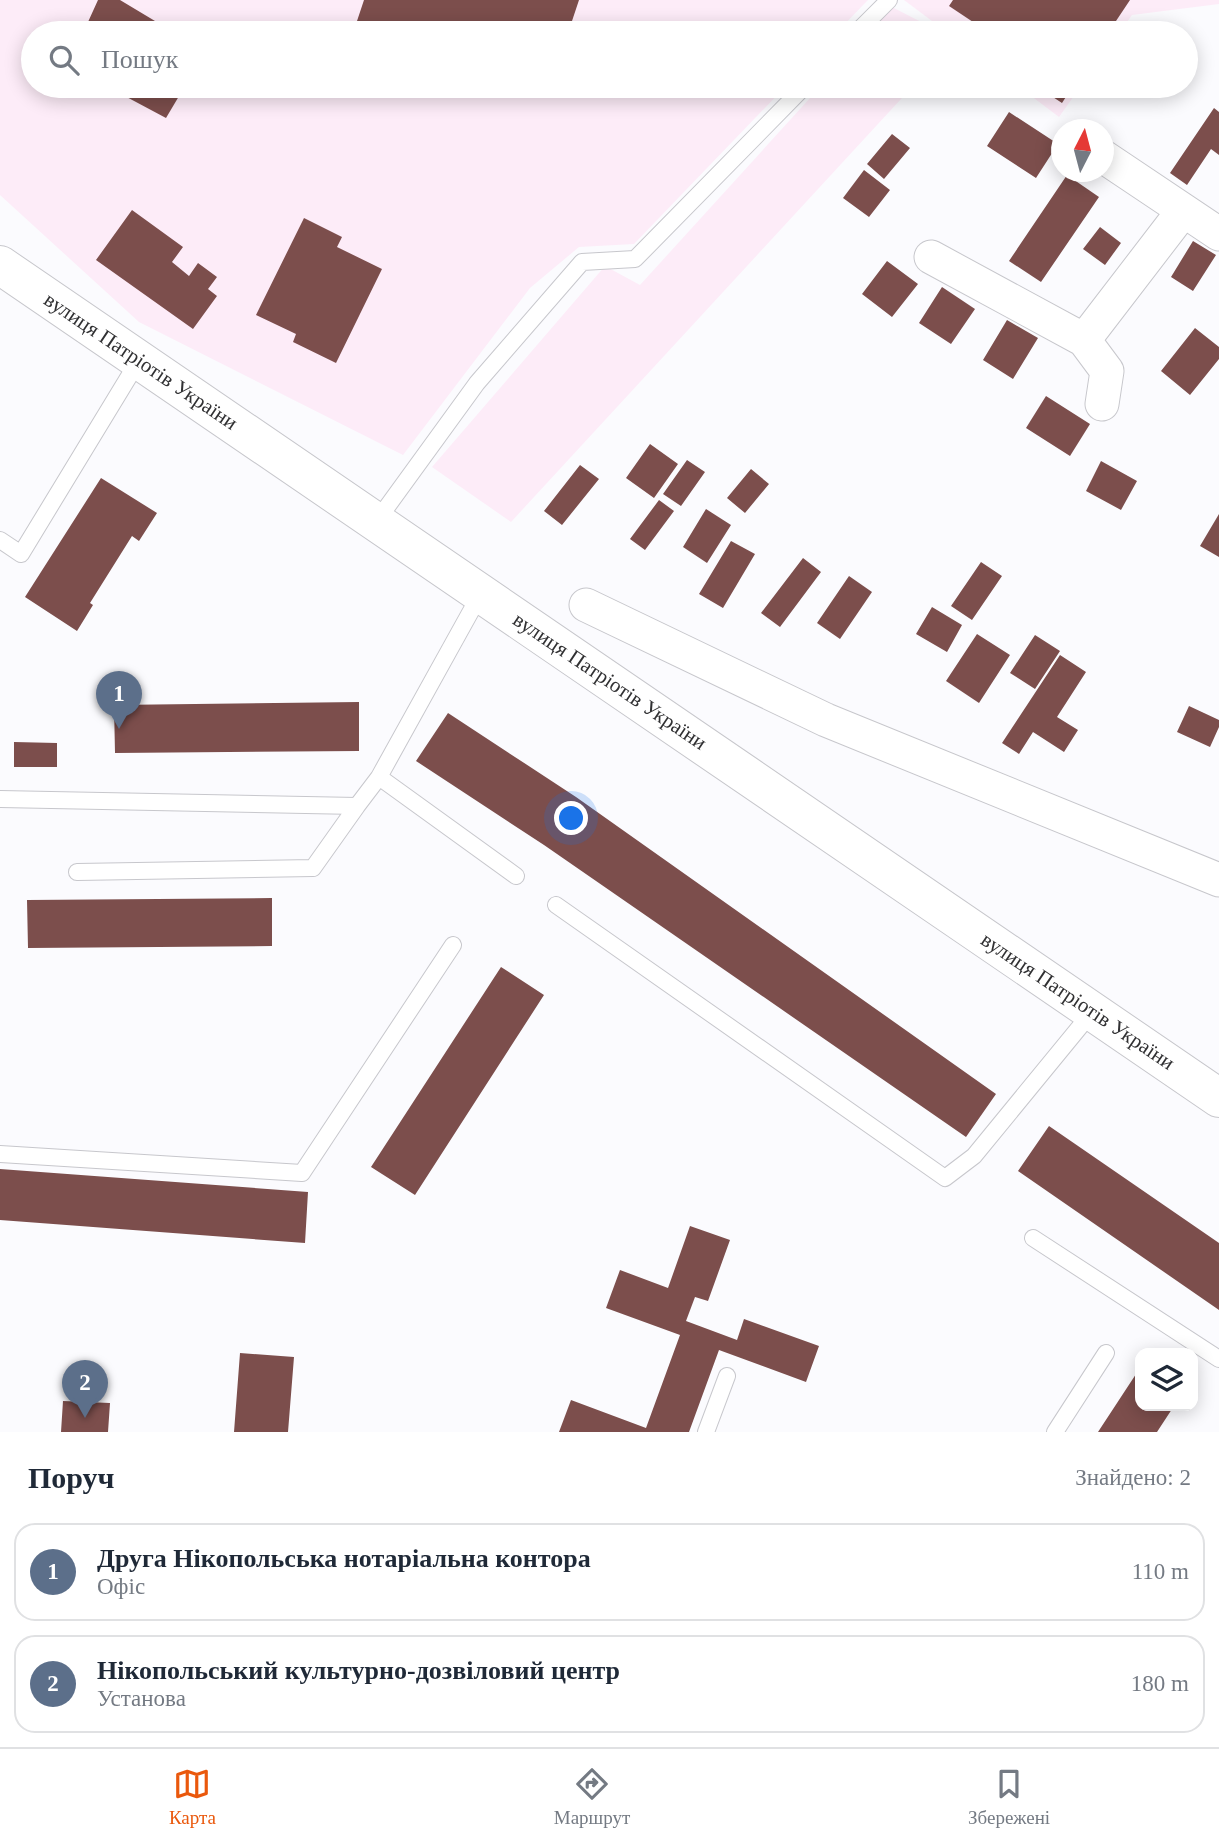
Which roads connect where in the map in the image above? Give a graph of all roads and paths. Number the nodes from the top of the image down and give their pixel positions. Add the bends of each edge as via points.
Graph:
1 (889, 0) edge
2 (868, 21) edge
3 (793, 98) edge
4 (1114, 164) edge
5 (1183, 211) junction
6 (1219, 234) edge
7 (932, 257) dead end
8 (0, 265) edge
9 (1084, 340) junction
10 (139, 360) junction
11 (1102, 404) dead end
12 (376, 522) junction
13 (0, 540) edge
14 (481, 593) junction
15 (586, 605) dead end
16 (379, 777) junction
17 (0, 799) edge
18 (356, 806) junction
19 (77, 872) dead end
20 (516, 876) dead end
21 (1219, 880) edge
22 (556, 905) dead end
23 (453, 944) dead end
24 (1093, 1012) junction
25 (1219, 1098) edge
26 (0, 1154) edge
27 (1033, 1238) dead end
28 (1106, 1353) dead end
29 (1219, 1359) edge
30 (727, 1376) dead end
31 (706, 1432) edge
32 (1055, 1432) edge

1 - 2 lane
3 - 12 lane via 635,259 582,262 477,383
4 - 5 street
5 - 6 street
5 - 9 street
7 - 9 street
8 - 10 main road, вулиця Патріотів України
9 - 11 street via 1107,371
10 - 12 main road, вулиця Патріотів України
10 - 13 lane via 21,554
12 - 14 main road, вулиця Патріотів України
14 - 16 lane
14 - 24 main road, вулиця Патріотів України
15 - 21 street via 826,720
16 - 18 lane
16 - 20 lane
17 - 18 lane
18 - 19 lane via 313,868
22 - 24 lane via 945,1178 974,1156
23 - 26 lane via 302,1173
24 - 25 main road, вулиця Патріотів України
27 - 29 lane
28 - 32 lane
30 - 31 lane

